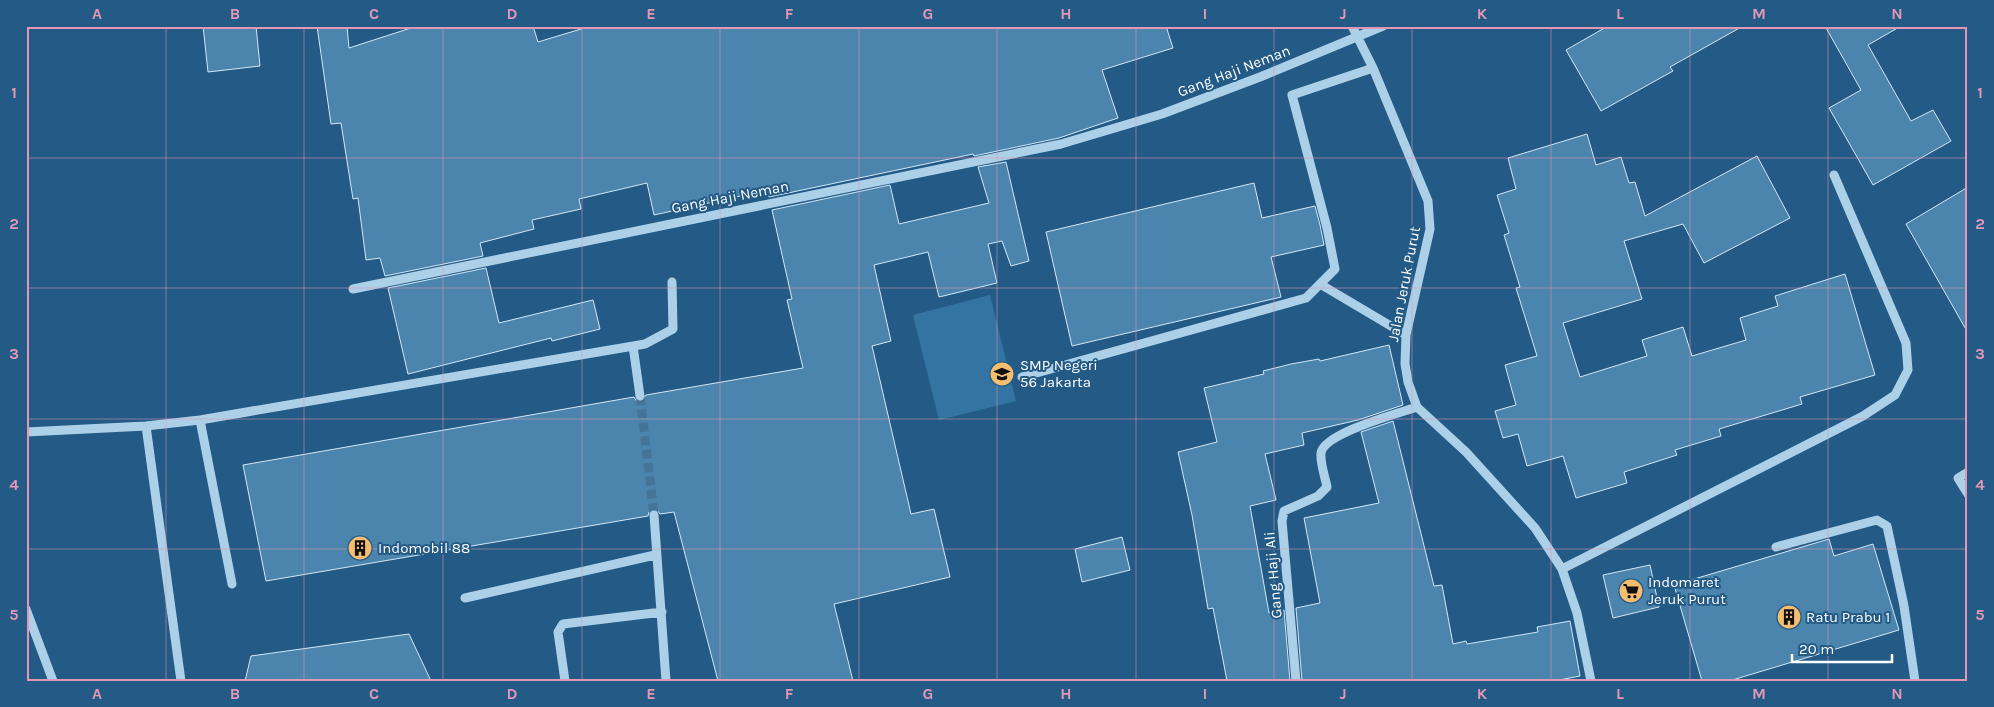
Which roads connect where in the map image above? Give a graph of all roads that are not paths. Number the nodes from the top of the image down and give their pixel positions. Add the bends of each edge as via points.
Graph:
1 (1352, 26) edge
2 (1383, 26) edge
3 (1358, 37) junction
4 (1373, 68) junction
5 (1834, 175) dead end
6 (672, 282) dead end
7 (1320, 284) junction
8 (353, 289) dead end
9 (1406, 335) junction
10 (633, 346) junction
11 (1022, 377) dead end
12 (640, 396) tunnel mouth
13 (1418, 407) junction
14 (200, 420) junction
15 (146, 426) junction
16 (26, 432) edge
17 (1968, 472) edge
18 (1968, 494) edge
19 (654, 515) tunnel mouth
20 (1776, 547) dead end
21 (655, 555) junction
22 (1562, 569) junction
23 (232, 584) dead end
24 (465, 598) dead end
25 (26, 609) edge
26 (662, 612) junction
27 (53, 681) edge
28 (181, 681) edge
29 (565, 681) edge
30 (666, 681) edge
31 (1296, 681) edge
32 (1592, 681) edge
33 (1915, 681) edge

1 - 3 street, Jalan Jeruk Purut
2 - 3 street, Gang Haji Neman
3 - 4 street, Jalan Jeruk Purut
3 - 8 street, Gang Haji Neman via 1162,114 1061,144
4 - 7 street via 1292,95 1335,269
4 - 9 street, Jalan Jeruk Purut via 1428,201 1430,228
5 - 22 street via 1906,343 1908,370 1895,395 1863,416
6 - 10 street via 672,329 645,344
7 - 9 street
7 - 11 street via 1306,298
9 - 13 street, Jalan Jeruk Purut via 1408,382
10 - 12 street
10 - 14 street
13 - 22 street, Jalan Jeruk Purut via 1466,452 1534,528
13 - 31 street, Gang Haji Ali via 1338,436 1325,445 1321,453 1327,487 1318,496 1284,511 1282,521
14 - 15 street
14 - 23 street
15 - 16 street
15 - 28 street
17 - 18 street via 1958,478
19 - 21 street
20 - 33 street via 1877,520 1887,526 1904,606
21 - 24 street
21 - 26 street
22 - 32 street, Jalan Jeruk Purut via 1577,614
25 - 27 street
26 - 29 street via 563,624 558,632
26 - 30 street

